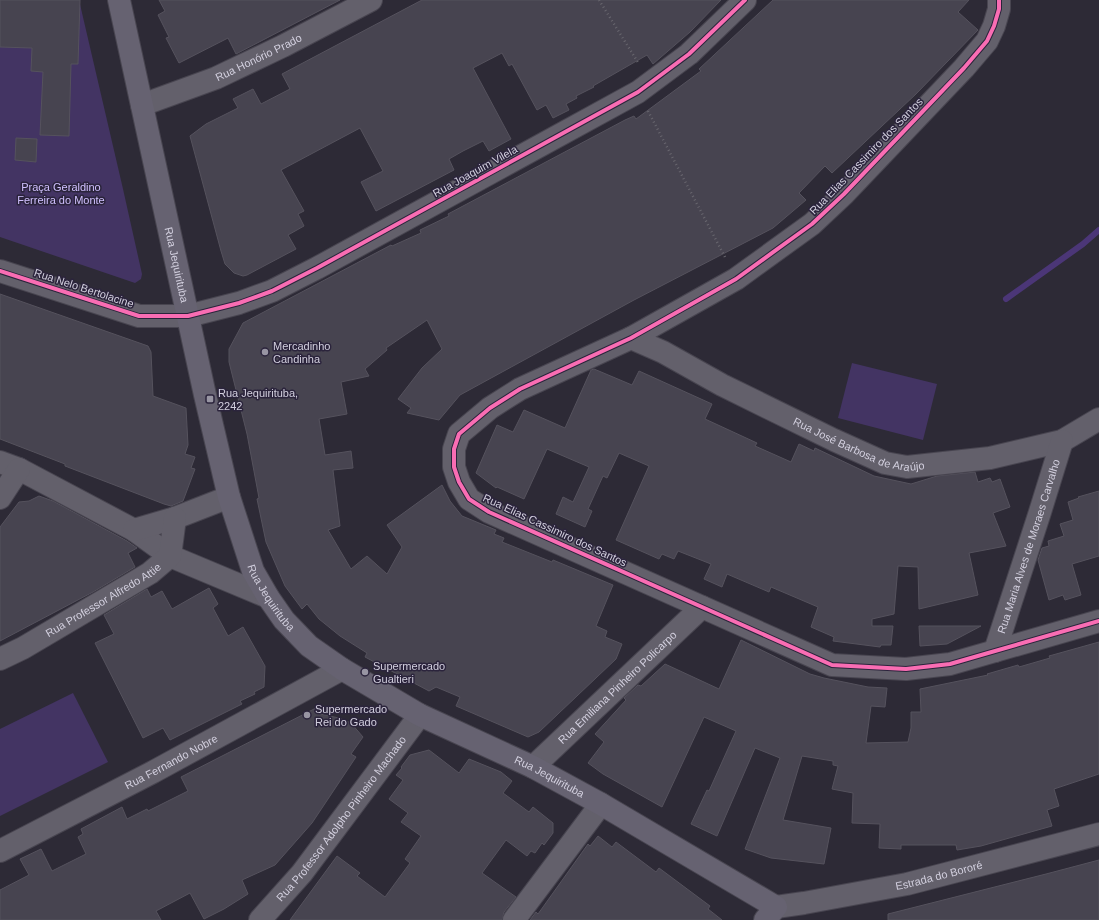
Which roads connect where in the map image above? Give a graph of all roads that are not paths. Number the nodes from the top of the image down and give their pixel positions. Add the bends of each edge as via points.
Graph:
1 (119, 0) edge
2 (371, 0) edge
3 (745, 0) edge
4 (999, 0) edge
5 (142, 105) junction
6 (0, 271) edge
7 (188, 316) junction
8 (631, 338) junction
9 (1099, 419) edge
10 (1062, 441) junction
11 (10, 465) edge
12 (229, 497) junction
13 (0, 498) edge
14 (175, 518) junction
15 (134, 530) junction
16 (170, 556) junction
17 (268, 598) junction
18 (702, 607) junction
19 (1099, 621) edge
20 (995, 651) junction
21 (0, 659) edge
22 (342, 669) junction
23 (420, 715) junction
24 (533, 768) junction
25 (601, 804) junction
26 (1099, 834) edge
27 (0, 852) edge
28 (778, 916) edge
29 (260, 920) edge
30 (514, 920) edge

1 - 5 main road, Rua Jequirituba
2 - 5 street, Rua Honório Prado via 223,75
3 - 7 street, Rua Joaquim Vilela via 689,54 645,88 272,291 239,303
4 - 8 street, Rua Elias Cassimiro dos Santos via 994,26 987,40 964,68 812,224 736,279
5 - 7 main road, Rua Jequirituba
6 - 7 street, Rua Nelo Bertolacine via 139,316
7 - 12 main road, Rua Jequirituba
8 - 10 street, Rua José Barbosa de Araújo via 885,463 907,467 990,458
8 - 18 street, Rua Elias Cassimiro dos Santos via 520,389 490,408 459,434 454,449 454,467 469,499 489,512
9 - 10 street, Rua José Barbosa de Araújo
10 - 20 street, Rua Maria Alves de Moraes Carvalho
11 - 13 street
11 - 15 street
12 - 14 street
12 - 17 main road, Rua Jequirituba via 253,571
14 - 15 street
14 - 16 street, Rua Professor Alfredo Attie
15 - 16 street
16 - 17 street
16 - 21 street, Rua Professor Alfredo Attie via 150,573
17 - 22 main road, Rua Jequirituba via 284,620 309,646
18 - 20 street, Rua Elias Cassimiro dos Santos via 832,665 906,669 950,664
18 - 24 street, Rua Emiliana Pinheiro Policarpo
19 - 20 street, Rua Elias Cassimiro dos Santos
22 - 23 main road, Rua Jequirituba
22 - 27 street, Rua Fernando Nobre
23 - 24 main road, Rua Jequirituba
23 - 29 street, Rua Professor Adolpho Pinheiro Machado via 302,873
24 - 25 main road, Rua Jequirituba
25 - 28 main road, Rua Jequirituba
25 - 30 street
26 - 28 street, Estrada do Bororé via 907,884 804,903

